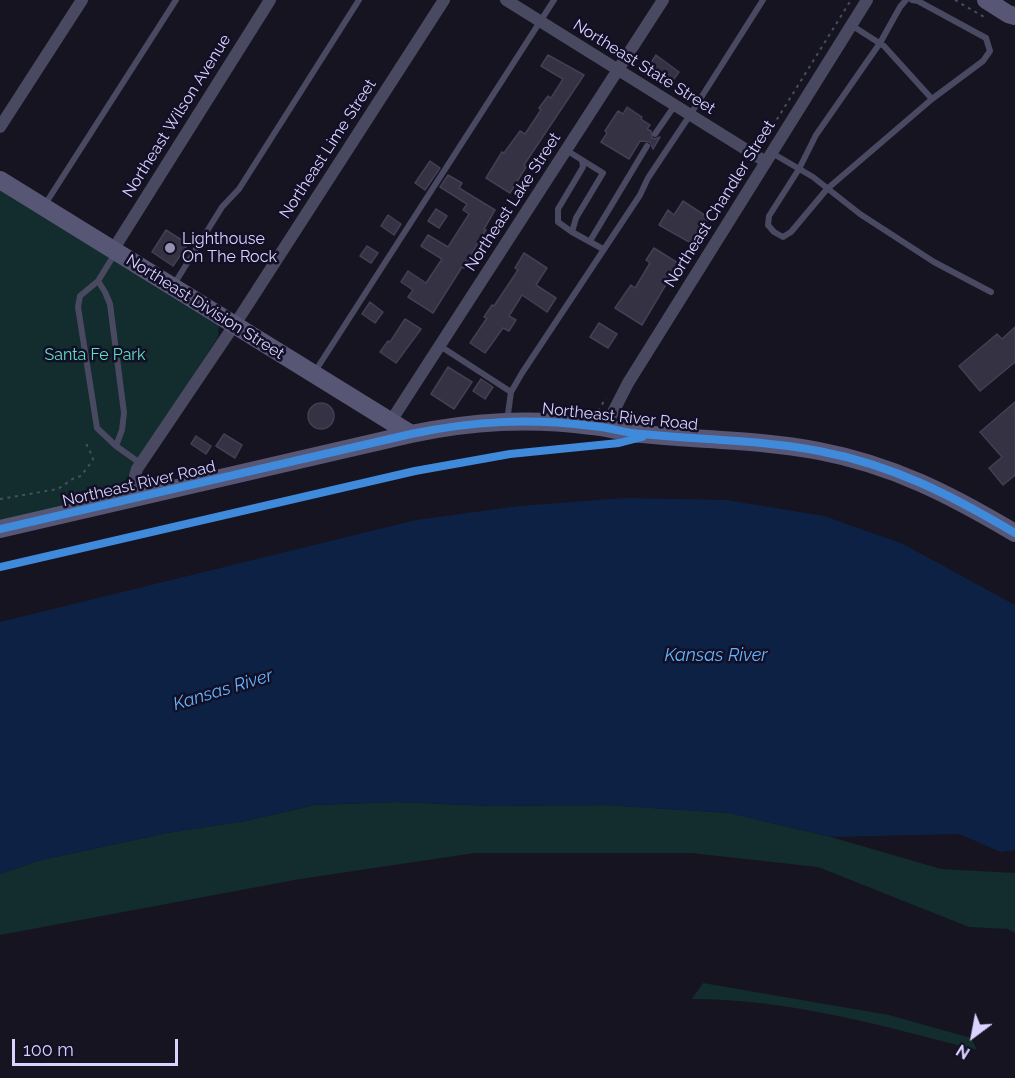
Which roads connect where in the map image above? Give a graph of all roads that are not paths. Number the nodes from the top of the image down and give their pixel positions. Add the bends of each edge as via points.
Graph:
1 (82, 0) edge
2 (177, 0) edge
3 (270, 0) edge
4 (359, 0) edge
5 (444, 0) edge
6 (506, 0) edge
7 (554, 0) edge
8 (663, 0) edge
9 (762, 0) edge
10 (867, 0) edge
11 (906, 0) edge
12 (912, 0) edge
13 (986, 0) edge
14 (1015, 16) edge
15 (540, 21) junction
16 (851, 25) junction
17 (880, 43) junction
18 (618, 70) junction
19 (932, 99) junction
20 (675, 105) junction
21 (690, 115) junction
22 (0, 127) edge
23 (656, 134) dead end
24 (647, 146) dead end
25 (566, 150) junction
26 (769, 157) junction
27 (582, 160) junction
28 (799, 169) junction
29 (0, 180) edge
30 (827, 189) junction
31 (44, 207) junction
32 (572, 232) junction
33 (590, 241) junction
34 (603, 249) junction
35 (115, 251) junction
36 (98, 281) junction
37 (172, 286) junction
38 (990, 292) dead end
39 (234, 324) junction
40 (440, 346) junction
41 (313, 373) junction
42 (511, 392) junction
43 (391, 421) junction
44 (507, 422) junction
45 (605, 428) junction
46 (411, 434) junction
47 (116, 446) junction
48 (141, 463) junction
49 (134, 499) junction
50 (0, 530) edge
51 (1015, 533) edge

1 - 22 street
2 - 31 lane
3 - 35 street, Northeast Wilson Avenue
4 - 37 lane
5 - 39 street, Northeast Lime Street
6 - 15 street, Northeast State Street
7 - 15 lane
8 - 18 street, Northeast Lake Street
9 - 21 lane
10 - 16 street, Northeast Chandler Street
11 - 17 lane
12 - 19 lane via 986,39 990,51 983,61
13 - 14 street
15 - 18 street, Northeast State Street
15 - 41 lane
16 - 17 lane
16 - 26 street, Northeast Chandler Street
17 - 19 lane
17 - 28 lane via 816,135
18 - 20 street, Northeast State Street
18 - 25 street, Northeast Lake Street
19 - 30 lane
20 - 21 street, Northeast State Street
20 - 23 lane
21 - 26 street, Northeast State Street
21 - 34 lane
24 - 33 lane
25 - 27 lane
25 - 40 street, Northeast Lake Street
26 - 28 lane
26 - 45 street, Northeast Chandler Street via 628,383
27 - 32 lane via 583,166 558,209 558,222
27 - 32 lane via 603,173
28 - 30 lane
28 - 30 lane via 769,216 768,225 774,232 783,237 791,232
29 - 31 street, Northeast Division Street
30 - 38 lane via 934,262
31 - 35 street, Northeast Division Street
32 - 33 lane
33 - 34 lane
34 - 42 lane
35 - 36 lane
35 - 37 street, Northeast Division Street
36 - 47 lane via 110,303 124,413
36 - 47 lane via 80,296 78,307 97,428
37 - 39 street, Northeast Division Street
39 - 41 street, Northeast Division Street
39 - 48 street, Northeast Lime Street
40 - 42 lane
40 - 43 street, Northeast Lake Street
41 - 43 street, Northeast Division Street
42 - 44 lane
43 - 46 street, Northeast Division Street
44 - 45 street, Northeast River Road
44 - 46 street, Northeast River Road via 454,425
45 - 51 street, Northeast River Road via 818,450 888,469 938,489
46 - 49 street, Northeast River Road
47 - 48 lane
48 - 49 street, Northeast Lime Street via 135,476
49 - 50 street, Northeast River Road

